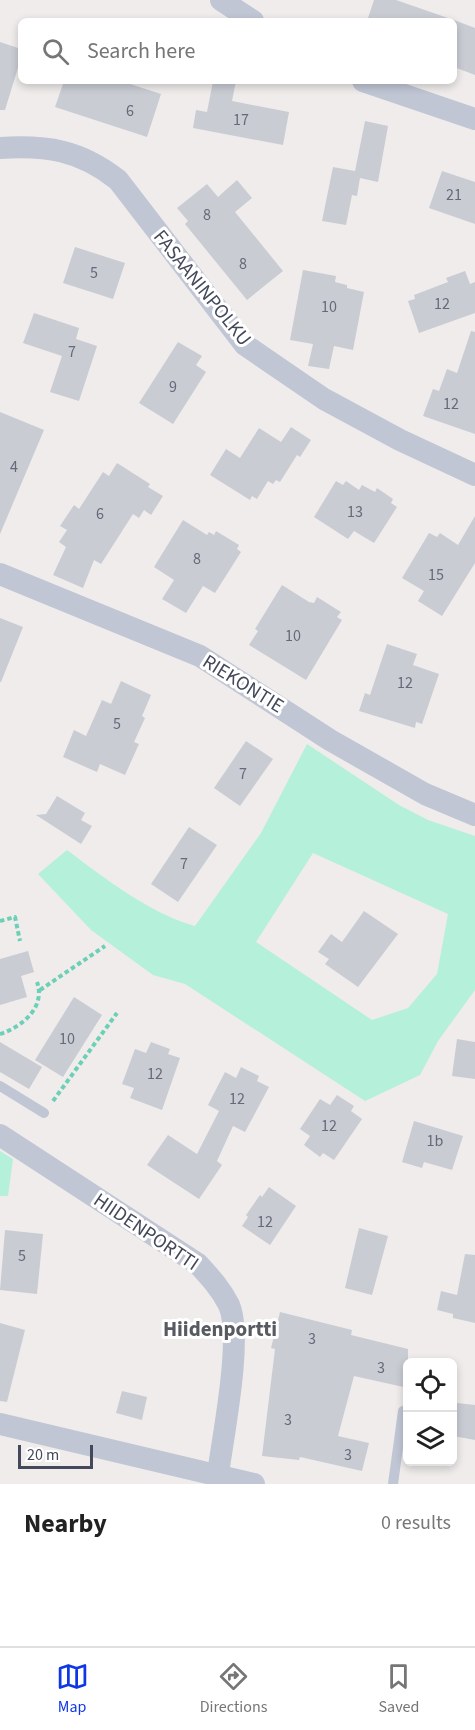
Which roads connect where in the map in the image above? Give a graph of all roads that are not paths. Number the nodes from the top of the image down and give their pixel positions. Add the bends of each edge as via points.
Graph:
1 (221, 0) edge
2 (248, 18) edge
3 (372, 84) edge
4 (475, 119) edge
5 (0, 148) edge
6 (475, 474) edge
7 (0, 574) edge
8 (475, 815) edge
9 (0, 1086) edge
10 (44, 1113) road end
11 (0, 1136) edge
12 (403, 1412) dead end
13 (0, 1424) edge
14 (218, 1474) junction
15 (254, 1484) edge
16 (393, 1484) edge

1 - 2 street
3 - 4 street
5 - 6 street, FASAANINPOLKU via 26,146 77,154 97,163 118,180 245,345 324,399
7 - 8 street, RIEKONTIE via 200,656 338,745 425,794
9 - 10 lane
11 - 14 street, HIIDENPORTTI via 198,1264 218,1286 230,1307 236,1335
12 - 16 lane
13 - 14 street
14 - 15 street

